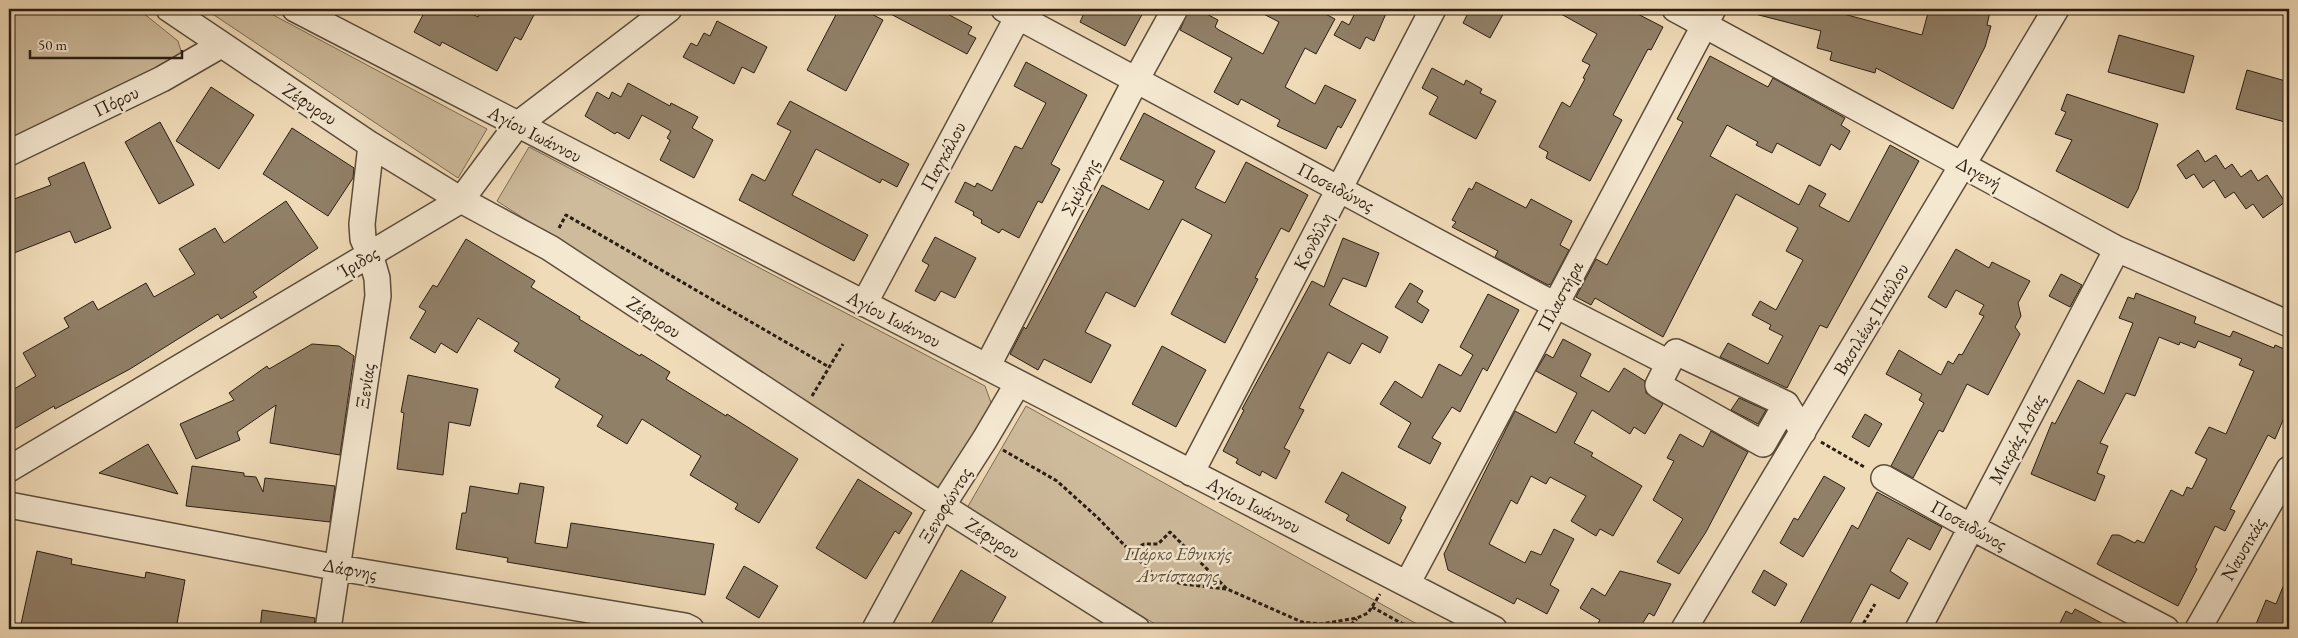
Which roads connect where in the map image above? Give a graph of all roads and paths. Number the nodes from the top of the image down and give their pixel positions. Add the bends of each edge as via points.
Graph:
1 (169, 9) edge
2 (295, 9) edge
3 (669, 9) edge
4 (1175, 9) edge
5 (1433, 9) edge
6 (1675, 9) edge
7 (2056, 9) edge
8 (1015, 11) edge
9 (1709, 17) edge
10 (221, 45) junction
11 (1136, 80) junction
12 (517, 124) junction
13 (372, 145) junction
14 (9, 153) edge
15 (1964, 164) junction
16 (1340, 189) junction
17 (461, 200) junction
18 (550, 248) junction
19 (2117, 249) junction
20 (370, 254) junction
21 (864, 304) junction
22 (1555, 305) junction
23 (2289, 324) edge
24 (843, 344) dead end
25 (1670, 364) junction
26 (829, 367) junction
27 (986, 367) junction
28 (1018, 384) junction
29 (1786, 404) junction
30 (802, 414) junction
31 (1803, 432) junction
32 (986, 439) junction
33 (9, 469) edge
34 (2289, 469) edge
35 (1191, 473) junction
36 (1884, 478) joint
37 (9, 505) edge
38 (942, 506) junction
39 (1971, 527) junction
40 (1130, 551) junction
41 (339, 568) junction
42 (1399, 580) junction
43 (1227, 590) junction
44 (1875, 604) dead end
45 (1372, 607) junction
46 (1357, 618) junction
47 (328, 629) edge
48 (691, 629) edge
49 (875, 629) edge
50 (1137, 629) edge
51 (1347, 629) edge
52 (1412, 629) edge
53 (1494, 629) edge
54 (1684, 629) edge
55 (1860, 629) edge
56 (1918, 629) edge
57 (2166, 629) edge
58 (2198, 629) edge

1 - 10 street, Ζέφυρου
2 - 12 street, Αγίου Ιωάννου
3 - 12 street, Ίριδος
4 - 11 street, Σμύρνης
5 - 16 street, Κονδύλη
6 - 9 street, Διγενή
7 - 15 street, Βασιλέως Παύλου
8 - 11 street, Ποσειδώνος
8 - 21 street, Παγκάλου
9 - 15 street, Διγενή
9 - 22 street, Πλαστήρα
10 - 13 street, Ζέφυρου
10 - 14 street, Πόρου via 162,79
11 - 16 street, Ποσειδώνος
11 - 27 street, Σμύρνης
12 - 17 street, Ίριδος
12 - 21 street, Αγίου Ιωάννου
13 - 17 street, Ζέφυρου
13 - 20 street, Ξενίας via 362,224 363,239
15 - 19 street, Διγενή
15 - 31 street, Βασιλέως Παύλου
16 - 22 street, Ποσειδώνος
16 - 35 street, Κονδύλη
17 - 18 street, Ζέφυρου
17 - 20 street, Ίριδος
18 - 26 path via 566,215
18 - 30 street, Ζέφυρου
19 - 23 street, Διγενή
19 - 39 street, Μικράς Ασίας
20 - 33 street, Ίριδος
20 - 41 street, Ξενίας via 378,296
21 - 27 street, Αγίου Ιωάννου
22 - 25 street, Ποσειδώνος
22 - 42 street, Πλαστήρα
24 - 26 path
25 - 29 street via 1676,352
25 - 29 street via 1658,384 1763,444
26 - 30 path
27 - 28 street, Αγίου Ιωάννου
28 - 32 street, Ξενοφώντος
28 - 35 street, Αγίου Ιωάννου
29 - 31 street
30 - 38 street, Ζέφυρου
31 - 36 path
31 - 54 street, Βασιλέως Παύλου
32 - 38 street, Ξενοφώντος
32 - 40 path via 1025,465 1057,481
34 - 58 street, Ναυσικάς
35 - 42 street, Αγίου Ιωάννου
36 - 39 street, Ποσειδώνος
37 - 41 street, Δάφνης
38 - 49 street, Ξενοφώντος
38 - 50 street, Ζέφυρου
39 - 56 street, Μικράς Ασίας
39 - 57 street, Ποσειδώνος
40 - 43 path via 1156,577
40 - 43 path via 1144,544 1158,544 1170,532
41 - 47 street, Ξενίας
41 - 48 street, Δάφνης
42 - 45 path
42 - 53 street, Αγίου Ιωάννου
43 - 46 path via 1302,622 1322,624
44 - 55 path
45 - 46 path
45 - 52 path
46 - 51 path

